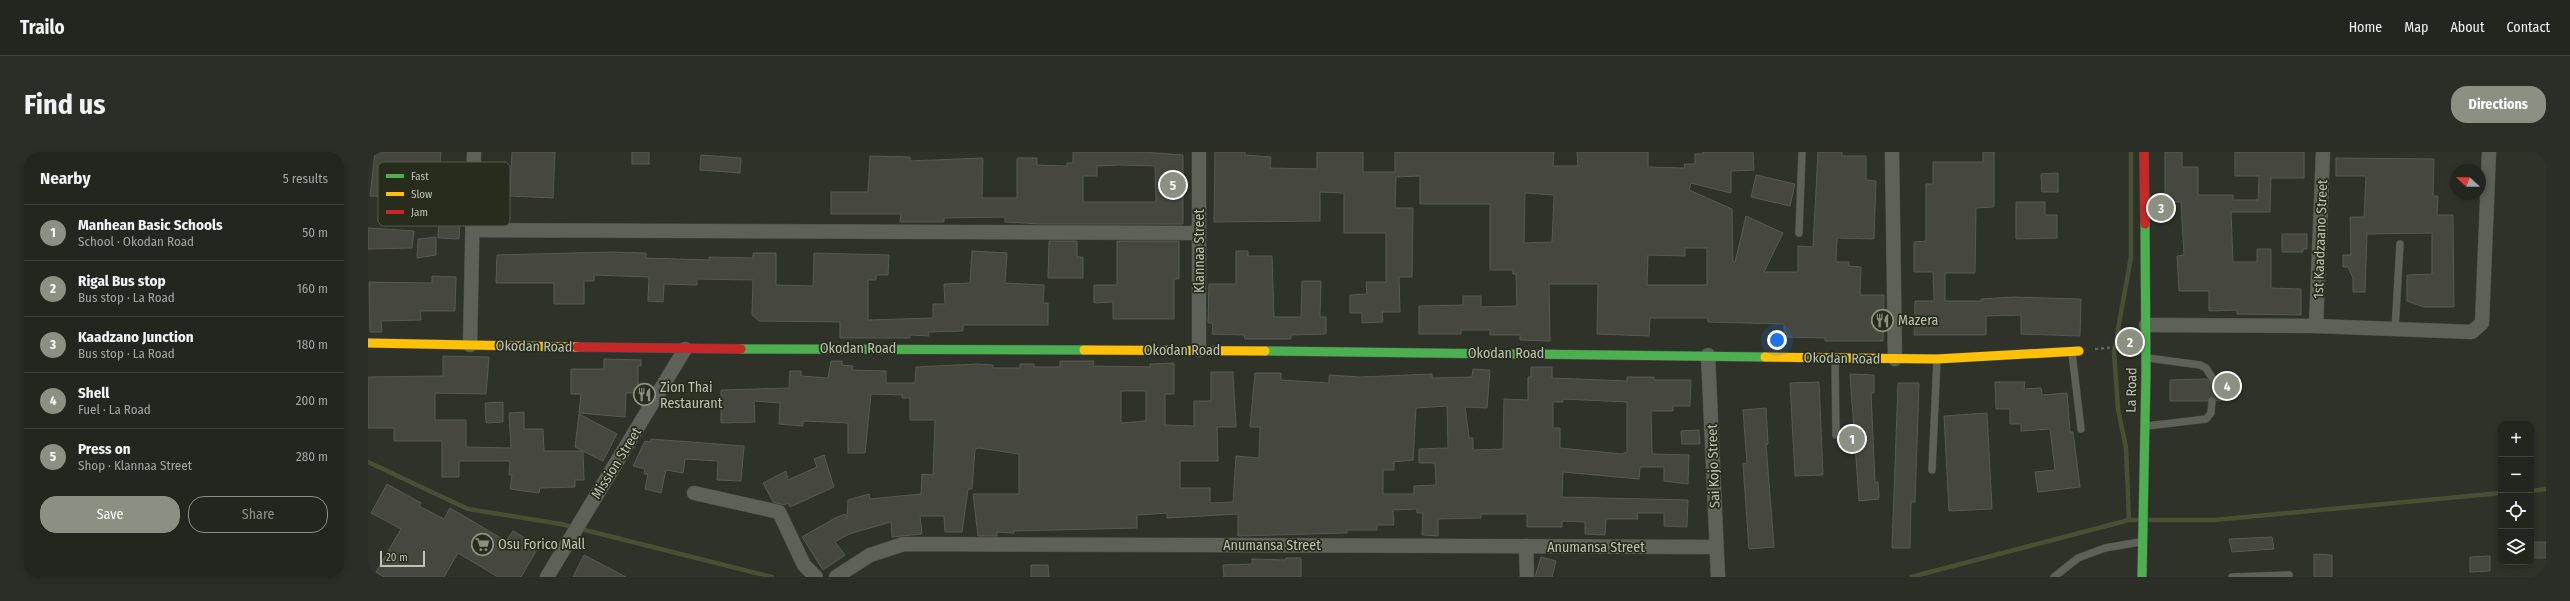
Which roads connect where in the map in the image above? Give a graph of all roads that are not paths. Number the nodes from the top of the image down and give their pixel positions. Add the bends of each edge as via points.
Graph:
1 (474, 152) edge
2 (1199, 152) edge
3 (1802, 152) edge
4 (1892, 152) edge
5 (2144, 152) edge
6 (2323, 152) edge
7 (2489, 152) edge
8 (474, 162) edge
9 (473, 226) edge
10 (473, 230) junction
11 (1199, 233) junction
12 (1799, 234) dead end
13 (2400, 244) dead end
14 (2146, 325) junction
15 (2316, 326) junction
16 (2395, 330) junction
17 (368, 344) edge
18 (470, 345) junction
19 (685, 349) junction
20 (1200, 350) junction
21 (2075, 352) joint
22 (1708, 355) junction
23 (2145, 358) junction
24 (1835, 359) junction
25 (1895, 359) junction
26 (1937, 359) junction
27 (2213, 379) dead end
28 (2212, 401) dead end
29 (2144, 426) junction
30 (2081, 428) dead end
31 (1836, 435) dead end
32 (1932, 470) dead end
33 (694, 494) dead end
34 (2144, 542) junction
35 (1526, 546) junction
36 (1716, 548) junction
37 (2289, 576) dead end
38 (547, 577) edge
39 (816, 577) edge
40 (836, 577) edge
41 (1527, 577) edge
42 (1718, 577) edge
43 (2054, 577) edge
44 (2142, 577) edge
45 (2232, 577) edge

1 - 8 street
2 - 11 street, Klannaa Street
3 - 12 lane
4 - 25 street, Okodan Road
5 - 14 street, La Road
6 - 15 street, 1st Kaadzaano Street
7 - 16 street via 2482,323 2472,332
9 - 10 street
10 - 11 street
10 - 18 street
11 - 20 street, Klannaa Street
13 - 16 lane
14 - 15 street
14 - 23 street, La Road
15 - 16 street
17 - 18 street, Okodan Road
18 - 19 street, Okodan Road
19 - 20 street, Okodan Road
19 - 38 street, Mission Street
20 - 22 street, Okodan Road
21 - 26 street, Okodan Road
21 - 30 lane
22 - 24 street, Okodan Road
22 - 36 street, Sai Kojo Street
23 - 27 lane via 2200,365 2206,368
23 - 29 street, La Road
24 - 25 street, Okodan Road
24 - 31 lane
25 - 26 street, Okodan Road
26 - 32 lane
28 - 29 lane via 2211,413 2206,419
29 - 34 street, La Road
33 - 39 street via 779,512 804,565
34 - 43 lane via 2106,548 2078,558
34 - 44 street, La Road
35 - 36 street, Anumansa Street
35 - 40 street, Anumansa Street via 904,544 870,555
35 - 41 street
36 - 42 street, Sai Kojo Street
37 - 45 lane

